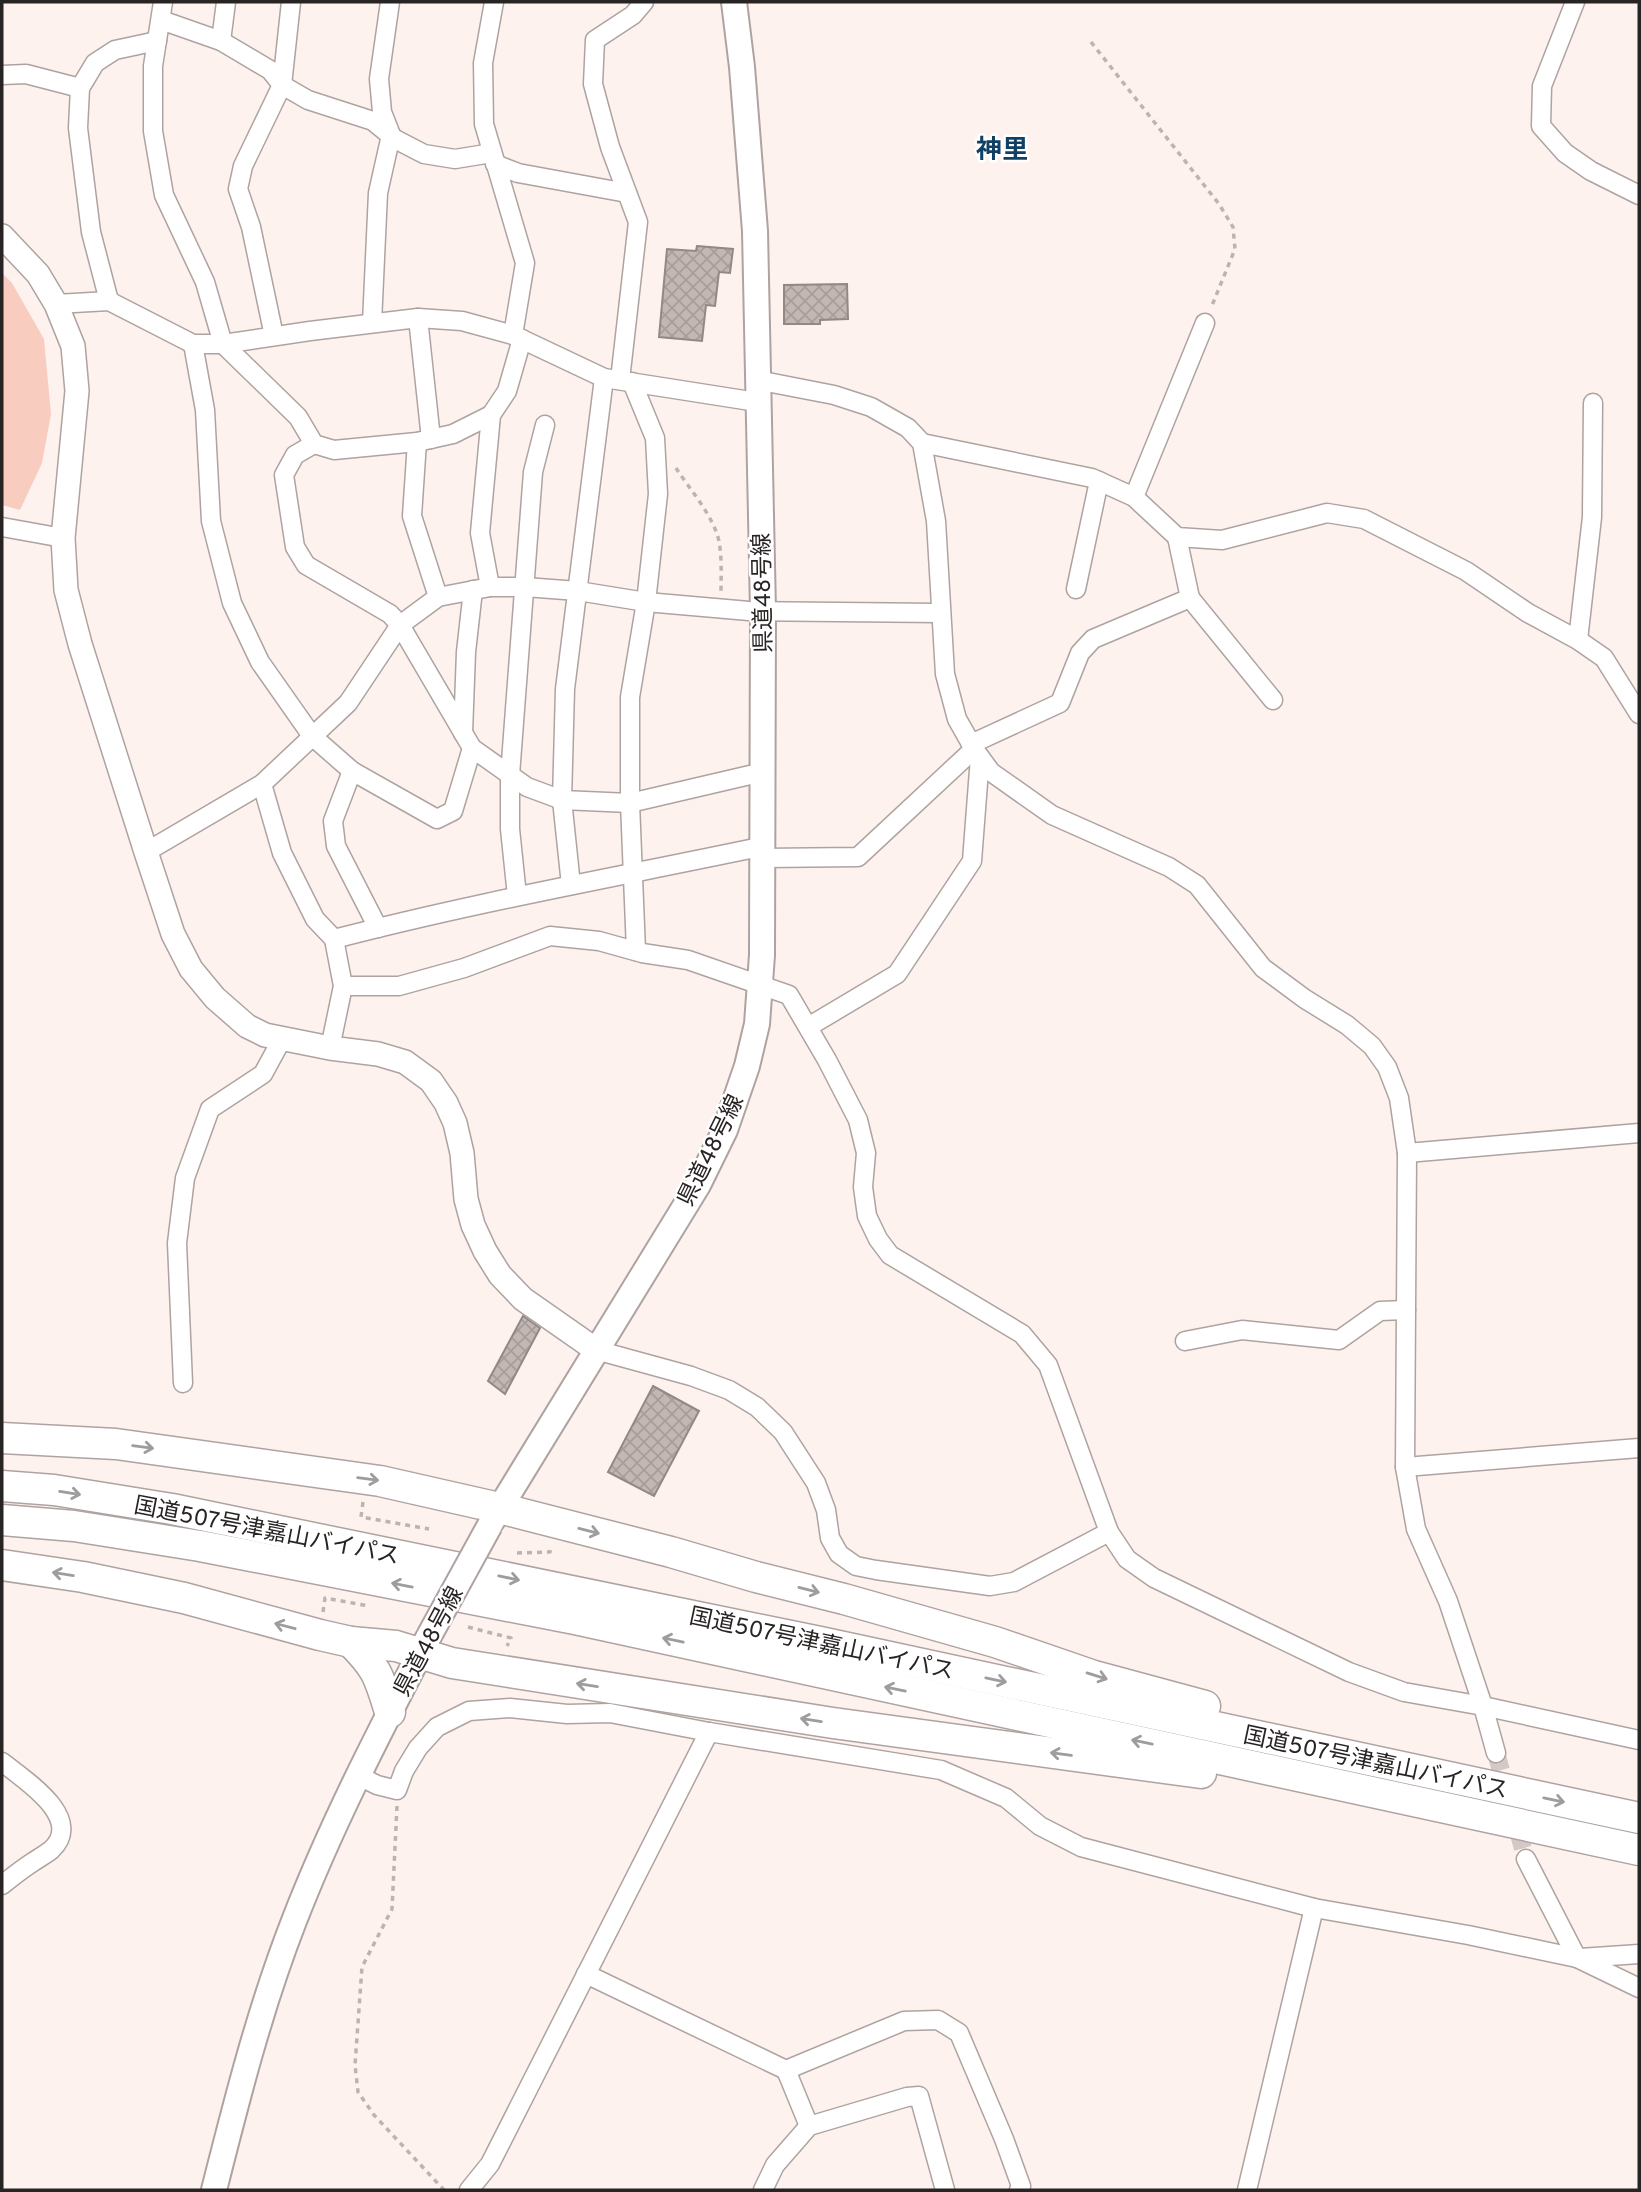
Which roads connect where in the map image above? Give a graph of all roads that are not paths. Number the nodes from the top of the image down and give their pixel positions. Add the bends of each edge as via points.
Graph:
1 (226, 2) edge
2 (291, 2) edge
3 (390, 2) edge
4 (494, 2) edge
5 (644, 2) edge
6 (734, 2) edge
7 (1576, 2) edge
8 (162, 11) edge
9 (157, 41) junction
10 (221, 41) junction
11 (2, 75) edge
12 (282, 85) junction
13 (80, 88) junction
14 (391, 135) junction
15 (494, 158) junction
16 (627, 193) junction
17 (1639, 194) edge
18 (2, 236) edge
19 (109, 301) junction
20 (56, 304) junction
21 (418, 318) junction
22 (372, 323) junction
23 (1205, 323) road end
24 (274, 336) junction
25 (518, 337) junction
26 (193, 344) junction
27 (223, 344) junction
28 (619, 380) junction
29 (757, 391) junction
30 (1593, 403) dead end
31 (491, 415) junction
32 (545, 425) dead end
33 (424, 440) junction
34 (922, 443) junction
35 (314, 444) junction
36 (1099, 481) junction
37 (1135, 497) junction
38 (2, 527) edge
39 (1177, 537) junction
40 (63, 538) junction
41 (525, 587) junction
42 (481, 588) junction
43 (1076, 589) dead end
44 (578, 592) junction
45 (438, 597) junction
46 (1190, 598) junction
47 (646, 603) junction
48 (763, 611) junction
49 (940, 613) junction
50 (400, 625) junction
51 (1578, 640) junction
52 (1273, 700) dead end
53 (1639, 714) edge
54 (312, 736) junction
55 (467, 741) junction
56 (975, 750) junction
57 (352, 771) junction
58 (510, 775) junction
59 (764, 775) junction
60 (262, 784) junction
61 (562, 800) junction
62 (630, 803) junction
63 (146, 852) junction
64 (763, 854) junction
65 (632, 873) junction
66 (570, 885) junction
67 (517, 896) junction
68 (378, 928) junction
69 (334, 939) junction
70 (636, 951) junction
71 (761, 985) junction
72 (343, 986) junction
73 (808, 1027) junction
74 (282, 1039) junction
75 (330, 1048) junction
76 (1639, 1133) edge
77 (1407, 1153) junction
78 (1406, 1310) junction
79 (1185, 1342) dead end
80 (596, 1350) junction
81 (183, 1383) dead end
82 (2, 1438) edge
83 (1639, 1448) edge
84 (1405, 1467) junction
85 (2, 1486) edge
86 (494, 1516) junction
87 (2, 1520) edge
88 (1109, 1532) junction
89 (2, 1565) edge
90 (351, 1643) junction
91 (425, 1645) junction
92 (1483, 1706) junction
93 (390, 1712) junction
94 (709, 1732) junction
95 (1639, 1740) edge
96 (1496, 1753) tunnel mouth
97 (2, 1762) edge
98 (357, 1775) junction
99 (1475, 1783) junction
100 (1468, 1813) junction
101 (1639, 1818) edge
102 (1639, 1850) edge
103 (1526, 1859) tunnel mouth
104 (2, 1885) edge
105 (1314, 1908) junction
106 (1639, 1954) edge
107 (1577, 1958) junction
108 (586, 1974) junction
109 (1639, 1988) edge
110 (786, 2070) junction
111 (809, 2126) junction
112 (214, 2190) edge
113 (469, 2190) edge
114 (763, 2190) edge
115 (945, 2190) edge
116 (1019, 2190) edge
117 (1247, 2190) edge

1 - 10 street
2 - 12 street
3 - 14 street via 379,79 382,112
4 - 15 street via 483,63 484,124
5 - 16 street via 633,15 595,40 593,84
6 - 29 main road, 県道48号線 via 755,231
7 - 17 street via 1542,86 1541,126 1564,153
8 - 9 street
8 - 10 street
9 - 13 street via 115,50 95,64
9 - 27 street via 153,131 164,195 205,282
10 - 12 street via 270,70
11 - 13 street via 26,74
12 - 14 street via 308,100 373,121
12 - 24 street via 243,166 238,190 251,228
13 - 19 street via 78,128 91,232
14 - 15 street via 424,154
14 - 22 street via 378,193
15 - 16 street via 519,173
15 - 25 street via 525,263
16 - 28 street via 638,222
18 - 20 street via 38,274
19 - 20 street
19 - 26 street
20 - 40 street via 73,346 77,391
21 - 22 street
21 - 25 street via 462,321
21 - 33 street
22 - 24 street
23 - 37 street
24 - 27 street
25 - 28 street
25 - 31 street via 507,391
26 - 27 street
26 - 54 street via 205,410 211,521 232,603 260,662
27 - 35 street via 298,417
28 - 29 street
28 - 44 street
28 - 47 street via 655,438 658,494
29 - 34 street via 834,395 871,407 908,428
29 - 48 main road, 県道48号線
30 - 51 street via 1592,517
31 - 33 street via 453,434
31 - 42 street via 480,533
32 - 41 street via 533,472
33 - 35 street via 334,450
33 - 45 street via 412,516
34 - 36 street
34 - 49 street via 936,521
35 - 50 street via 295,455 284,475 295,547 306,565 390,614
36 - 37 street
36 - 43 street
37 - 39 street
38 - 40 street
39 - 46 street
39 - 51 street via 1222,540 1328,513 1364,519 1466,570 1528,613
40 - 63 street via 69,604
41 - 42 street
41 - 44 street
41 - 58 street
42 - 45 street
42 - 55 street via 466,652
44 - 47 street
44 - 61 street via 565,689
45 - 50 street
46 - 52 street
46 - 56 street via 1093,639 1080,653 1060,704
47 - 48 street
47 - 62 street via 630,696
48 - 49 street
48 - 59 main road, 県道48号線
49 - 56 street via 945,674 957,719
50 - 54 street via 348,703
50 - 55 street
51 - 53 street via 1604,658
54 - 57 street
54 - 60 street
55 - 57 street via 453,811 437,819
55 - 58 street
56 - 64 street via 858,857
56 - 73 street via 972,861 897,974
56 - 77 street via 991,772 1052,815 1169,867 1196,885 1263,968 1372,1046 1387,1067 1399,1098
57 - 68 street via 333,821 336,846
58 - 61 street
58 - 67 street
59 - 62 street
59 - 64 main road, 県道48号線
60 - 63 street
60 - 69 street via 282,853 315,919
61 - 62 street
61 - 66 street
62 - 65 street
63 - 74 street via 173,934 191,969 247,1026
64 - 65 street via 750,849
64 - 71 main road, 県道48号線
65 - 66 street
65 - 70 street
66 - 67 street
67 - 68 street
68 - 69 street
69 - 72 street
70 - 71 street via 688,960
70 - 72 street via 550,936 399,986
71 - 73 street via 789,995
71 - 80 main road, 県道48号線 via 747,1066 725,1130 698,1185
72 - 75 street
73 - 88 street via 859,1120 866,1153 863,1187 867,1216 878,1239 890,1255 1022,1334 1048,1365
74 - 75 street
74 - 81 street via 263,1074 210,1109 185,1178 177,1243
75 - 80 street via 405,1062 431,1081 455,1123 466,1199 485,1251 523,1298
76 - 77 street
77 - 78 street
78 - 79 street via 1380,1311 1339,1340 1242,1330
78 - 84 street
80 - 86 main road, 県道48号線
80 - 88 street via 691,1376 757,1407 783,1432 816,1483 830,1538 839,1554 856,1566 990,1586 1014,1582
82 -> 86 highway via 116,1444 380,1480
83 - 84 street
84 - 92 street via 1416,1529 1448,1601
85 -> 99 highway, 国道507号津嘉山バイパス via 199,1514
86 - 91 main road, 県道48号線, bridge
86 -> 99 highway via 671,1552 856,1602 1094,1676
100 -> 87 highway, 国道507号津嘉山バイパス via 575,1619 200,1546
88 - 92 street via 1127,1559 1154,1578 1336,1666 1404,1692
90 -> 89 highway via 184,1598
90 - 91 highway
90 - 93 highway via 374,1667
91 - 93 main road, 県道48号線
100 -> 91 highway via 520,1674 452,1662
92 - 95 street
92 - 96 street
93 - 98 main road, 県道48号線
94 - 98 street via 610,1713 510,1708 469,1711 437,1727 418,1748 397,1790
94 - 105 street via 941,1770 1006,1798 1040,1826 1081,1847
94 - 108 street
97 - 104 street via 40,1793 61,1821 60,1839 52,1849
98 - 112 main road, 県道48号線 via 274,1976
99 -> 101 highway, 国道507号津嘉山バイパス
100 - 102 highway, 国道507号津嘉山バイパス
103 - 107 street
105 - 107 street
105 - 117 street
106 - 107 street
107 - 109 street
108 - 110 street
108 - 113 street via 490,2164
110 - 111 street
110 - 116 street via 904,2021 938,2020 959,2033 1004,2138
111 - 114 street via 775,2165
111 - 115 street via 919,2096

